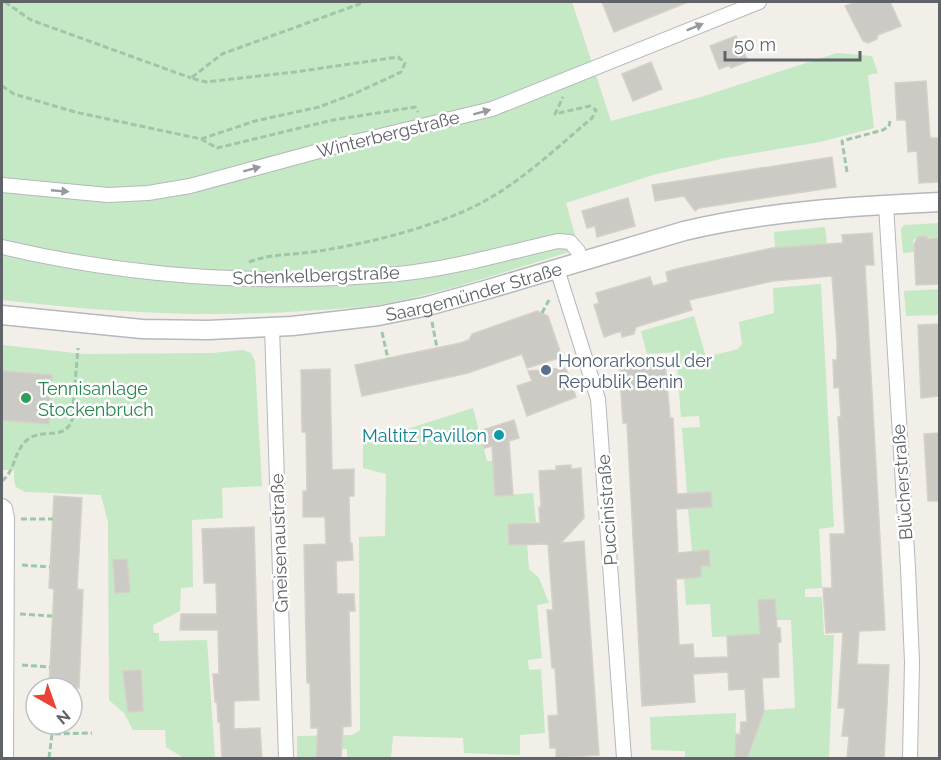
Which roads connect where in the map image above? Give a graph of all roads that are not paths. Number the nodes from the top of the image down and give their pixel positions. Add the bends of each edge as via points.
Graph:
1 (759, 2) edge
2 (2, 185) edge
3 (939, 202) edge
4 (886, 205) junction
5 (2, 247) edge
6 (582, 261) junction
7 (557, 269) junction
8 (2, 315) edge
9 (272, 327) junction
10 (4, 511) edge
11 (6, 759) edge
12 (286, 759) edge
13 (624, 759) edge
14 (910, 759) edge

2 -> 1 street, Winterbergstraße via 108,195 190,186 492,109
3 - 4 street, Saargemünder Straße
4 - 6 street, Saargemünder Straße via 749,218 684,231
4 - 14 street, Blücherstraße via 910,610
5 - 6 street, Schenkelbergstraße via 135,270 225,278 398,274 558,241 570,242
6 - 7 street, Saargemünder Straße
7 - 9 street, Saargemünder Straße via 428,306 378,316
7 - 13 street, Puccinistraße via 598,399
8 - 9 street, Saargemünder Straße via 142,329
9 - 12 street, Gneisenaustraße
10 - 11 street

